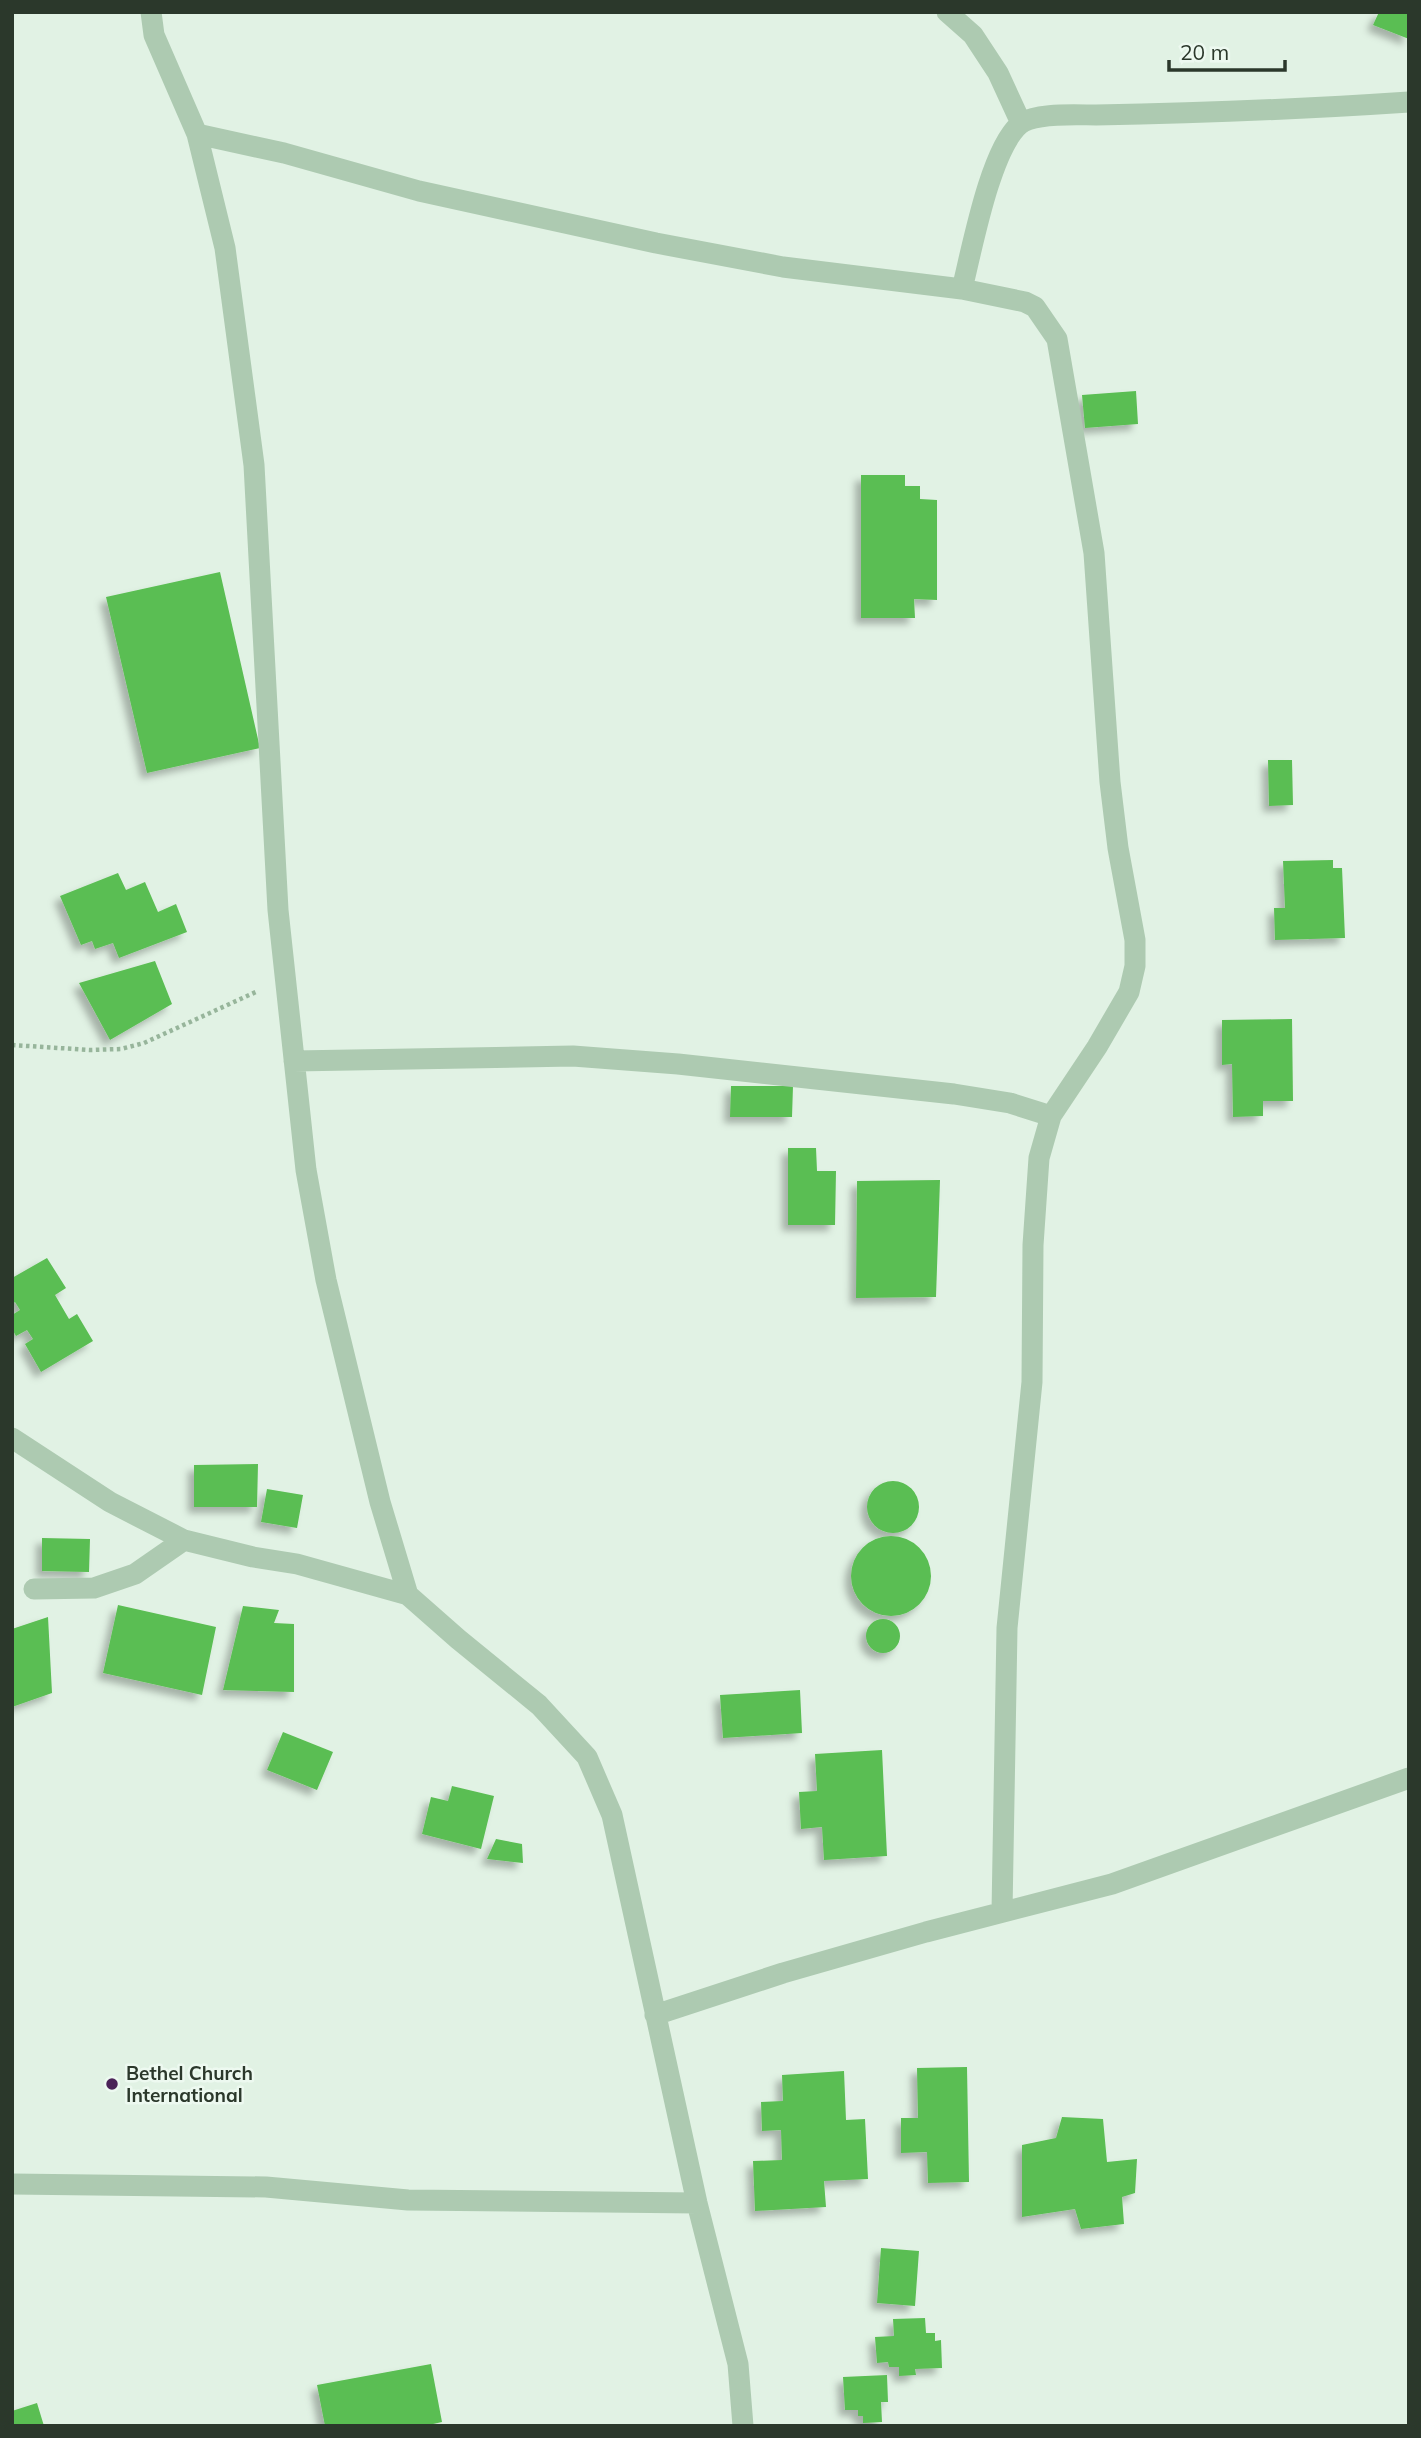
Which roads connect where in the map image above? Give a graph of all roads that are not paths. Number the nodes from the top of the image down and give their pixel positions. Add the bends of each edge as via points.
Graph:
1 (151, 12) edge
2 (947, 12) edge
3 (1409, 102) edge
4 (1021, 123) junction
5 (197, 134) junction
6 (962, 289) junction
7 (295, 1061) junction
8 (1051, 1116) junction
9 (12, 1438) edge
10 (184, 1540) junction
11 (34, 1588) dead end
12 (408, 1595) junction
13 (1409, 1778) edge
14 (1002, 1912) junction
15 (655, 2015) junction
16 (12, 2183) edge
17 (697, 2203) junction
18 (743, 2426) edge

1 - 5 street via 154,35
2 - 4 street via 973,35 998,73
3 - 4 street via 1051,116
4 - 6 street via 1005,141
5 - 6 street via 419,191 656,243 783,267
5 - 7 street via 225,248 254,465 278,910
6 - 8 street via 1035,307 1056,340 1094,554 1110,782 1135,940 1135,966 1129,992
7 - 8 street via 573,1056 954,1094 1010,1103
7 - 12 street via 306,1170 326,1280 380,1502
8 - 14 street via 1039,1158 1032,1382 1007,1629
9 - 10 street via 110,1502
10 - 11 street via 135,1574 94,1588
10 - 12 street
12 - 15 street via 539,1705 587,1757 612,1815
13 - 14 street via 1112,1884
14 - 15 street via 783,1973
15 - 17 street
16 - 17 street via 266,2187 408,2200
17 - 18 street via 738,2364

